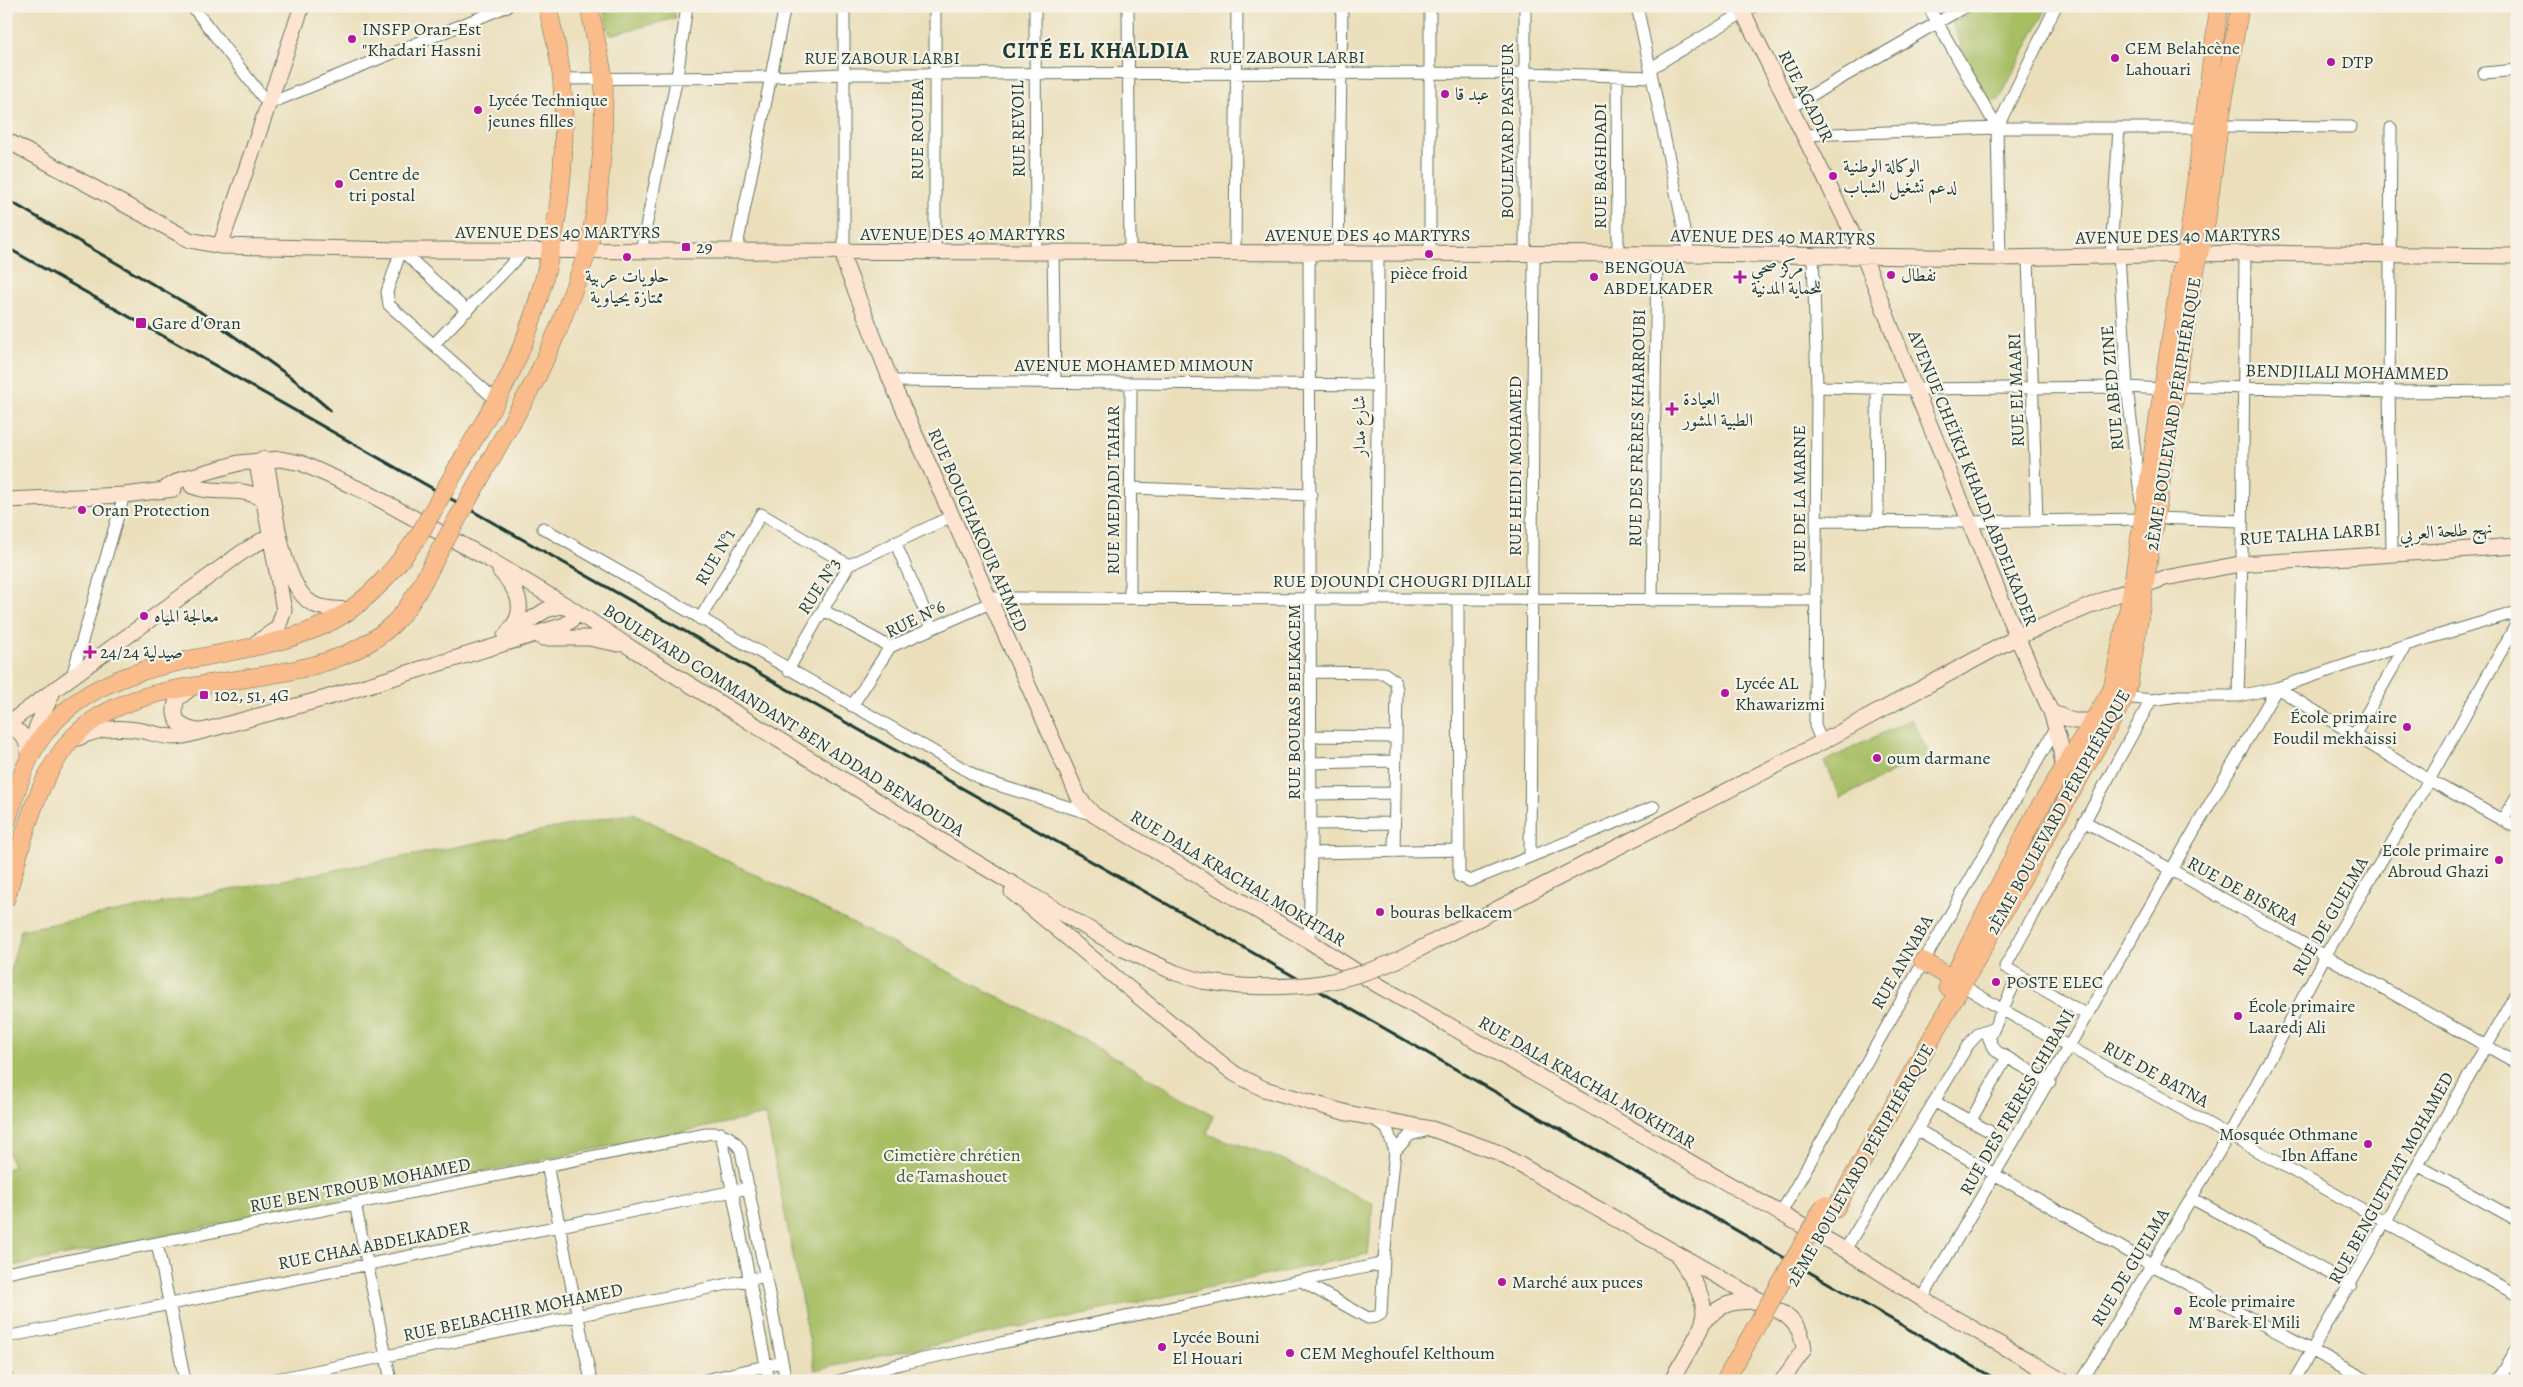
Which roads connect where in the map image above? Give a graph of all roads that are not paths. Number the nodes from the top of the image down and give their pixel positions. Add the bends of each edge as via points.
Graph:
1 (192, 6) edge
2 (302, 6) edge
3 (508, 6) edge
4 (547, 6) edge
5 (589, 6) edge
6 (687, 6) edge
7 (785, 6) edge
8 (844, 6) edge
9 (935, 6) edge
10 (1035, 6) edge
11 (1128, 6) edge
12 (1236, 6) edge
13 (1342, 6) edge
14 (1430, 6) edge
15 (1525, 6) edge
16 (1637, 6) edge
17 (1928, 6) edge
18 (1966, 6) edge
19 (2056, 6) edge
20 (2219, 6) edge
21 (2240, 6) edge
22 (1746, 8) edge
23 (1938, 23) junction
24 (2517, 70) edge
25 (1524, 73) junction
26 (1651, 73) junction
27 (2484, 73) dead end
28 (843, 74) junction
29 (934, 74) junction
30 (1236, 74) junction
31 (1341, 74) junction
32 (1430, 74) junction
33 (1034, 75) junction
34 (1128, 75) junction
35 (1616, 76) junction
36 (677, 77) junction
37 (771, 77) junction
38 (604, 79) junction
39 (562, 80) junction
40 (268, 104) junction
41 (1792, 107) junction
42 (2211, 127) junction
43 (2351, 127) dead end
44 (1997, 128) junction
45 (2119, 128) junction
46 (2391, 128) dead end
47 (1805, 135) junction
48 (6, 140) edge
49 (220, 246) junction
50 (401, 250) junction
51 (525, 250) junction
52 (550, 251) junction
53 (588, 251) junction
54 (641, 251) junction
55 (736, 251) junction
56 (1036, 252) junction
57 (1053, 252) junction
58 (844, 253) junction
59 (935, 253) junction
60 (1130, 253) junction
61 (1235, 253) junction
62 (2193, 253) junction
63 (2245, 253) junction
64 (1308, 254) junction
65 (1378, 254) junction
66 (1430, 254) junction
67 (1689, 254) junction
68 (2115, 254) junction
69 (2390, 254) junction
70 (1338, 255) junction
71 (1530, 255) junction
72 (1618, 255) junction
73 (1657, 255) junction
74 (1813, 256) junction
75 (2517, 256) edge
76 (1864, 257) junction
77 (2000, 258) junction
78 (2028, 258) junction
79 (467, 311) junction
80 (434, 344) junction
81 (891, 381) junction
82 (1055, 382) junction
83 (1131, 383) junction
84 (1310, 384) junction
85 (1376, 385) junction
86 (1817, 387) junction
87 (2034, 387) junction
88 (2127, 387) junction
89 (2169, 387) junction
90 (1878, 388) junction
91 (2242, 388) junction
92 (1915, 389) junction
93 (2517, 391) edge
94 (2389, 392) junction
95 (497, 401) junction
96 (262, 465) junction
97 (192, 486) junction
98 (166, 488) junction
99 (1132, 488) junction
100 (124, 494) junction
101 (1311, 495) junction
102 (6, 500) edge
103 (264, 500) junction
104 (952, 516) junction
105 (2149, 518) junction
106 (1816, 521) junction
107 (1878, 521) junction
108 (2037, 521) junction
109 (2242, 521) junction
110 (1971, 522) junction
111 (273, 528) junction
112 (543, 528) dead end
113 (2517, 537) edge
114 (895, 542) junction
115 (2517, 546) edge
116 (2392, 548) junction
117 (490, 560) junction
118 (2241, 561) junction
119 (849, 565) junction
120 (2139, 584) junction
121 (1130, 598) junction
122 (1311, 598) junction
123 (1376, 598) junction
124 (1532, 598) junction
125 (1458, 599) junction
126 (1816, 600) junction
127 (989, 601) junction
128 (1652, 601) junction
129 (572, 609) junction
130 (351, 610) junction
131 (823, 610) junction
132 (2517, 612) edge
133 (700, 619) junction
134 (2516, 626) edge
135 (932, 628) junction
136 (505, 636) junction
137 (2017, 637) junction
138 (2406, 645) junction
139 (489, 647) junction
140 (890, 647) junction
141 (631, 648) junction
142 (245, 649) junction
143 (788, 670) junction
144 (1311, 672) junction
145 (72, 676) junction
146 (191, 688) junction
147 (2277, 688) junction
148 (53, 690) junction
149 (2238, 696) junction
150 (2125, 697) junction
151 (2151, 700) junction
152 (852, 706) junction
153 (2051, 712) junction
154 (2095, 721) junction
155 (6, 726) edge
156 (2056, 728) junction
157 (202, 731) junction
158 (1310, 736) junction
159 (2354, 736) junction
160 (1396, 737) junction
161 (70, 741) junction
162 (1822, 742) junction
163 (28, 760) junction
164 (1396, 761) junction
165 (1310, 763) junction
166 (2063, 768) junction
167 (2428, 780) junction
168 (1395, 793) junction
169 (1311, 794) junction
170 (2517, 796) edge
171 (1654, 807) dead end
172 (1094, 815) junction
173 (2502, 820) junction
174 (2084, 821) junction
175 (1394, 823) junction
176 (6, 824) edge
177 (1311, 824) junction
178 (2517, 828) edge
179 (1459, 850) junction
180 (1394, 852) junction
181 (1311, 853) junction
182 (1530, 856) junction
183 (974, 861) junction
184 (2170, 870) junction
185 (6, 898) edge
186 (1309, 941) junction
187 (2325, 956) junction
188 (1922, 961) junction
189 (2018, 976) junction
190 (1957, 982) junction
191 (2517, 992) edge
192 (2001, 1009) junction
193 (2087, 1015) junction
194 (1992, 1028) junction
195 (2486, 1046) junction
196 (2070, 1047) junction
197 (2007, 1057) junction
198 (2517, 1063) edge
199 (2050, 1082) junction
200 (1935, 1102) junction
201 (1370, 1117) junction
202 (1971, 1120) junction
203 (1432, 1129) junction
204 (1918, 1130) junction
205 (1989, 1131) dead end
206 (721, 1132) junction
207 (2229, 1135) junction
208 (1395, 1151) junction
209 (548, 1165) junction
210 (2419, 1166) junction
211 (1996, 1176) junction
212 (749, 1188) junction
213 (732, 1192) junction
214 (2193, 1198) junction
215 (355, 1204) junction
216 (1781, 1213) junction
217 (2517, 1220) edge
218 (2387, 1222) junction
219 (559, 1225) junction
220 (157, 1243) junction
221 (1845, 1250) junction
222 (1675, 1253) junction
223 (1384, 1258) junction
224 (2150, 1264) junction
225 (368, 1265) junction
226 (6, 1274) edge
227 (766, 1276) junction
228 (750, 1280) junction
229 (1303, 1282) junction
230 (2351, 1285) junction
231 (2517, 1295) edge
232 (1922, 1299) junction
233 (1761, 1301) junction
234 (169, 1304) junction
235 (578, 1316) junction
236 (1703, 1322) junction
237 (1758, 1334) junction
238 (6, 1337) edge
239 (2517, 1348) edge
240 (2313, 1349) junction
241 (386, 1357) junction
242 (782, 1362) junction
243 (766, 1366) junction
244 (6, 1375) edge
245 (8, 1381) edge
246 (185, 1381) edge
247 (268, 1381) edge
248 (391, 1381) edge
249 (591, 1381) edge
250 (701, 1381) edge
251 (769, 1381) edge
252 (786, 1381) edge
253 (838, 1381) edge
254 (1672, 1381) edge
255 (1725, 1381) edge
256 (1738, 1381) edge
257 (1782, 1381) edge
258 (2062, 1381) edge
259 (2082, 1381) edge
260 (2294, 1381) edge
261 (2369, 1381) edge
262 (2498, 1381) edge

1 - 40 street
2 - 40 street
3 - 40 street
4 - 39 main road
5 - 38 main road
6 - 36 street
7 - 37 street
8 - 28 street
9 - 29 street, RUE ROUIBA
10 - 33 street, RUE REVOIL
11 - 34 street
12 - 30 street
13 - 31 street
14 - 32 street
15 - 25 street, BOULEVARD PASTEUR
16 - 26 street
17 - 23 street
18 - 23 street
19 - 44 street
20 - 42 main road, 2ÈME BOULEVARD PÉRIPHÉRIQUE
21 - 42 main road, 2ÈME BOULEVARD PÉRIPHÉRIQUE
22 - 26 street
22 - 41 street, RUE AGADIR
23 - 41 street
23 - 44 street
24 - 27 street
25 - 32 street, RUE ZABOUR LARBI
25 - 35 street, RUE ZABOUR LARBI
25 - 71 street, BOULEVARD PASTEUR
26 - 35 street, RUE ZABOUR LARBI
26 - 67 street
28 - 29 street, RUE ZABOUR LARBI
28 - 37 street, RUE ZABOUR LARBI
28 - 58 street
29 - 33 street, RUE ZABOUR LARBI
29 - 59 street, RUE ROUIBA
30 - 31 street, RUE ZABOUR LARBI
30 - 34 street, RUE ZABOUR LARBI
30 - 61 street
31 - 32 street, RUE ZABOUR LARBI
31 - 70 street
32 - 66 street
33 - 34 street, RUE ZABOUR LARBI
33 - 56 street, RUE REVOIL
34 - 60 street
35 - 72 street, RUE BAGHDADI
36 - 37 street, RUE ZABOUR LARBI
36 - 38 street, RUE ZABOUR LARBI
36 - 54 street
37 - 55 street
38 - 39 street, RUE ZABOUR LARBI
38 - 53 main road via 598,197
39 - 52 main road via 564,134
40 - 49 street
41 - 47 street, RUE AGADIR
42 - 43 street
42 - 45 street
42 - 62 main road, 2ÈME BOULEVARD PÉRIPHÉRIQUE
44 - 45 street
44 - 47 street
44 - 77 street
45 - 68 street, RUE ABED ZINE
46 - 69 street
47 - 76 street, RUE AGADIR
48 - 49 street, AVENUE DES 40 MARTYRS via 190,240
49 - 50 street, AVENUE DES 40 MARTYRS
50 - 51 street, AVENUE DES 40 MARTYRS
50 - 79 street
50 - 80 street via 387,292 389,305
51 - 52 street, AVENUE DES 40 MARTYRS
51 - 79 street
52 - 53 street, AVENUE DES 40 MARTYRS
52 - 95 main road via 524,342
53 - 54 street, AVENUE DES 40 MARTYRS
53 - 146 main road, bridge via 544,363 408,606 393,623 358,649 308,666
54 - 55 street, AVENUE DES 40 MARTYRS
55 - 58 street, AVENUE DES 40 MARTYRS
56 - 57 street, AVENUE DES 40 MARTYRS
56 - 59 street, AVENUE DES 40 MARTYRS
57 - 60 street, AVENUE DES 40 MARTYRS
57 - 82 street
58 - 59 street, AVENUE DES 40 MARTYRS
58 - 81 street, RUE BOUCHAKOUR AHMED via 845,264
60 - 61 street, AVENUE DES 40 MARTYRS
61 - 64 street, AVENUE DES 40 MARTYRS
62 - 63 street, AVENUE DES 40 MARTYRS
62 - 68 street, AVENUE DES 40 MARTYRS
62 - 89 main road, 2ÈME BOULEVARD PÉRIPHÉRIQUE via 2180,271
63 - 69 street, AVENUE DES 40 MARTYRS
63 - 91 street
64 - 70 street, AVENUE DES 40 MARTYRS
64 - 84 street, RUE BOURAS BELKACEM
65 - 66 street, AVENUE DES 40 MARTYRS
65 - 70 street, AVENUE DES 40 MARTYRS
65 - 85 street, شارع مدار
66 - 71 street, AVENUE DES 40 MARTYRS
67 - 73 street, AVENUE DES 40 MARTYRS
67 - 74 street, AVENUE DES 40 MARTYRS
68 - 78 street, AVENUE DES 40 MARTYRS
68 - 88 street, RUE ABED ZINE
69 - 75 street, AVENUE DES 40 MARTYRS
69 - 94 street
71 - 72 street, AVENUE DES 40 MARTYRS
71 - 124 street, RUE HEIDI MOHAMED
72 - 73 street, AVENUE DES 40 MARTYRS
73 - 128 street, RUE DES FRÈRES KHARROUBI
74 - 76 street, AVENUE DES 40 MARTYRS
74 - 86 street, RUE DE LA MARNE
76 - 77 street, AVENUE DES 40 MARTYRS
76 - 92 street, AVENUE CHEÏKH KHALDI ABDELKADER
77 - 78 street, AVENUE DES 40 MARTYRS
78 - 87 street, RUE EL MAARI
79 - 80 street
80 - 95 street
81 - 82 street, AVENUE MOHAMED MIMOUN
81 - 104 street, RUE BOUCHAKOUR AHMED
82 - 83 street, AVENUE MOHAMED MIMOUN
83 - 84 street, AVENUE MOHAMED MIMOUN
83 - 99 street, RUE MEDJADI TAHAR
84 - 85 street, AVENUE MOHAMED MIMOUN
84 - 101 street, RUE BOURAS BELKACEM
85 - 123 street, شارع مدار
86 - 90 street, BENDJILALI MOHAMMED
86 - 106 street, RUE DE LA MARNE
87 - 88 street, BENDJILALI MOHAMMED
87 - 92 street, BENDJILALI MOHAMMED
87 - 108 street, RUE EL MAARI
88 - 89 street, BENDJILALI MOHAMMED
88 - 105 street, RUE ABED ZINE
89 - 91 street, BENDJILALI MOHAMMED
89 - 105 main road, 2ÈME BOULEVARD PÉRIPHÉRIQUE
90 - 92 street, BENDJILALI MOHAMMED
90 - 107 street
91 - 94 street, BENDJILALI MOHAMMED
91 - 109 street
92 - 110 street, AVENUE CHEÏKH KHALDI ABDELKADER
93 - 94 street, BENDJILALI MOHAMMED
94 - 116 street
95 - 130 main road, bridge via 419,535 391,572
96 - 97 street, BOULEVARD COMMANDANT BEN ADDAD BENAOUDA
96 - 98 street, BOULEVARD COMMANDANT BEN ADDAD BENAOUDA via 239,463 182,479
96 - 103 street
96 - 111 street
96 - 117 street, BOULEVARD COMMANDANT BEN ADDAD BENAOUDA via 313,468 368,493
97 - 98 street, BOULEVARD COMMANDANT BEN ADDAD BENAOUDA
97 - 103 street via 208,490 243,490
98 - 100 street, BOULEVARD COMMANDANT BEN ADDAD BENAOUDA
99 - 101 street
99 - 121 street, RUE MEDJADI TAHAR
100 - 102 street, BOULEVARD COMMANDANT BEN ADDAD BENAOUDA
100 - 145 street
101 - 122 street, RUE BOURAS BELKACEM
103 - 111 street
104 - 114 street, RUE N°3
104 - 127 street, RUE BOUCHAKOUR AHMED
105 - 108 street
105 - 109 street
105 - 120 main road, 2ÈME BOULEVARD PÉRIPHÉRIQUE
106 - 107 street
106 - 126 street, RUE DE LA MARNE
107 - 110 street
108 - 110 street
109 - 118 street
110 - 137 street, AVENUE CHEÏKH KHALDI ABDELKADER
111 - 130 street via 291,576 307,600 321,607
111 - 142 street via 283,602 281,621 271,634
111 - 145 street
112 - 133 street
113 - 116 street, RUE TALHA LARBI
114 - 119 street, RUE N°3
114 - 135 street
115 - 118 street, نهج طلحة العربي
116 - 118 street, RUE TALHA LARBI
117 - 129 street, BOULEVARD COMMANDANT BEN ADDAD BENAOUDA
117 - 136 street via 511,584 521,602 518,619
118 - 120 street, نهج طلحة العربي
118 - 149 street
119 - 131 street, RUE N°3
119 - 133 street, RUE N°1 via 761,514
120 - 137 street
120 - 150 main road, 2ÈME BOULEVARD PÉRIPHÉRIQUE
120 - 154 main road, 2ÈME BOULEVARD PÉRIPHÉRIQUE via 2112,690
121 - 122 street, RUE DJOUNDI CHOUGRI DJILALI
121 - 127 street, RUE DJOUNDI CHOUGRI DJILALI
122 - 123 street, RUE DJOUNDI CHOUGRI DJILALI
122 - 144 street, RUE BOURAS BELKACEM
123 - 125 street, RUE DJOUNDI CHOUGRI DJILALI
124 - 125 street, RUE DJOUNDI CHOUGRI DJILALI
124 - 128 street, RUE DJOUNDI CHOUGRI DJILALI
124 - 182 street, RUE HEIDI MOHAMED
125 - 179 street
126 - 128 street, RUE DJOUNDI CHOUGRI DJILALI
126 - 162 street, RUE DE LA MARNE via 1815,726
127 - 135 street, RUE N°6
127 - 172 street, RUE BOUCHAKOUR AHMED via 1079,798
129 - 136 street via 560,606 546,610
129 - 139 street via 574,617 564,625
129 - 141 street, BOULEVARD COMMANDANT BEN ADDAD BENAOUDA
130 - 142 main road via 321,626
131 - 140 street
131 - 143 street, RUE N°3
132 - 138 street
133 - 143 street
134 - 167 street, RUE DE GUELMA
135 - 140 street, RUE N°6
136 - 139 street
137 - 153 street, AVENUE CHEÏKH KHALDI ABDELKADER
137 - 162 street
138 - 147 street
138 - 159 street
139 - 141 street via 572,637 606,640
139 - 157 street via 345,693
140 - 152 street, RUE N°6
141 - 183 street, BOULEVARD COMMANDANT BEN ADDAD BENAOUDA
142 - 163 main road via 131,675 94,690 52,724
143 - 152 street
144 - 158 street, RUE BOURAS BELKACEM
144 - 160 street via 1384,673 1392,677 1397,690
145 - 148 street
146 - 157 street via 177,700 174,714 181,727
146 - 161 main road via 111,708
147 - 149 street
147 - 159 street
147 - 184 street, RUE DES FRÈRES CHIBANI
148 - 155 street
148 - 163 street via 37,726
149 - 151 street via 2179,696
150 - 151 street
150 - 190 main road, 2ÈME BOULEVARD PÉRIPHÉRIQUE
151 - 174 street
152 - 172 street via 985,781
153 - 154 street via 2073,720
153 - 156 street, AVENUE CHEÏKH KHALDI ABDELKADER
154 - 166 main road, 2ÈME BOULEVARD PÉRIPHÉRIQUE
155 - 163 street via 14,728 26,739
156 - 166 street, AVENUE CHEÏKH KHALDI ABDELKADER
156 - 188 street, RUE ANNABA
157 - 161 street via 175,738 130,728 107,728
158 - 160 street
158 - 165 street, RUE BOURAS BELKACEM
159 - 167 street
160 - 164 street
161 - 185 main road via 53,765 36,800
162 - 183 street, BOULEVARD COMMANDANT BEN ADDAD BENAOUDA, bridge via 1400,959 1326,984 1278,988 1240,986 1202,981 1153,964
163 - 176 main road
164 - 165 street
164 - 168 street
165 - 169 street, RUE BOURAS BELKACEM
166 - 190 main road, 2ÈME BOULEVARD PÉRIPHÉRIQUE via 2035,815
167 - 173 street
167 - 187 street, RUE DE GUELMA
168 - 169 street
168 - 175 street
169 - 177 street, RUE BOURAS BELKACEM
170 - 173 street
171 - 182 street
172 - 186 street, RUE DALA KRACHAL MOKHTAR
173 - 178 street
174 - 184 street, RUE DE BISKRA
174 - 189 street via 2005,967
175 - 177 street
175 - 180 street
177 - 181 street, RUE BOURAS BELKACEM
179 - 180 street
179 - 182 street via 1459,876 1470,881
180 - 181 street
181 - 186 street, RUE BOURAS BELKACEM
183 - 201 street via 1235,1074 1264,1090
184 - 187 street, RUE DE BISKRA
184 - 193 street, RUE DES FRÈRES CHIBANI
186 - 216 street, RUE DALA KRACHAL MOKHTAR via 1385,989
187 - 195 street, RUE DE BISKRA
187 - 207 street, RUE DE GUELMA
188 - 190 main road
188 - 216 street, RUE ANNABA
189 - 192 street
189 - 193 street
190 - 192 street, RUE DE BATNA
190 - 237 main road, 2ÈME BOULEVARD PÉRIPHÉRIQUE
191 - 195 street, RUE BENGUETTAT MOHAMED
192 - 194 street
192 - 196 street, RUE DE BATNA
193 - 196 street, RUE DES FRÈRES CHIBANI
194 - 197 street via 1991,1045
194 - 200 street via 1978,1034 1968,1045
195 - 198 street, RUE DE BISKRA
195 - 210 street, RUE BENGUETTAT MOHAMED
196 - 199 street, RUE DES FRÈRES CHIBANI
196 - 207 street, RUE DE BATNA
197 - 199 street
197 - 202 street
199 - 211 street, RUE DES FRÈRES CHIBANI
200 - 202 street
200 - 204 street
201 - 203 street
201 - 208 street via 1387,1129
202 - 205 street
203 - 208 street via 1410,1136
203 - 222 street via 1497,1152
204 - 211 street
204 - 221 street
206 - 209 street, RUE BEN TROUB MOHAMED
206 - 212 street via 731,1138 741,1151
206 - 213 street
207 - 214 street, RUE DE GUELMA
207 - 218 street, RUE DE BATNA
208 - 223 street
209 - 215 street, RUE BEN TROUB MOHAMED
209 - 219 street
210 - 217 street
210 - 218 street, RUE BENGUETTAT MOHAMED
211 - 224 street
211 - 232 street, RUE DES FRÈRES CHIBANI
212 - 213 street, RUE CHAA ABDELKADER
212 - 227 street
213 - 219 street, RUE CHAA ABDELKADER
213 - 228 street
214 - 224 street, RUE DE GUELMA
214 - 230 street
215 - 220 street, RUE BEN TROUB MOHAMED
215 - 225 street
216 - 221 street, RUE DALA KRACHAL MOKHTAR
218 - 230 street, RUE BENGUETTAT MOHAMED
218 - 231 street, RUE DE BATNA
219 - 225 street, RUE CHAA ABDELKADER
219 - 235 street
220 - 226 street, RUE BEN TROUB MOHAMED
220 - 234 street
221 - 232 street, RUE DALA KRACHAL MOKHTAR
222 - 233 street
222 - 236 street via 1696,1281
223 - 229 street via 1381,1264 1373,1267
223 - 229 street via 1381,1314 1376,1317 1368,1318
224 - 240 street
224 - 259 street, RUE DE GUELMA
225 - 234 street, RUE CHAA ABDELKADER
225 - 241 street
227 - 228 street, RUE BELBACHIR MOHAMED
227 - 242 street
228 - 235 street, RUE BELBACHIR MOHAMED
228 - 243 street
229 - 253 street via 904,1363
230 - 240 street, RUE BENGUETTAT MOHAMED
232 - 258 street, RUE DALA KRACHAL MOKHTAR
233 - 236 street via 1724,1304
233 - 257 street via 1795,1322 1802,1336 1804,1349
234 - 238 street, RUE CHAA ABDELKADER
234 - 246 street
235 - 241 street, RUE BELBACHIR MOHAMED
235 - 249 street
236 - 254 street
237 - 255 main road, 2ÈME BOULEVARD PÉRIPHÉRIQUE
237 - 256 main road, 2ÈME BOULEVARD PÉRIPHÉRIQUE
239 - 262 street
240 - 260 street, RUE BENGUETTAT MOHAMED
240 - 261 street
241 - 247 street, RUE BELBACHIR MOHAMED
241 - 248 street
242 - 243 street
242 - 252 street
243 - 250 street
243 - 251 street
244 - 245 street

